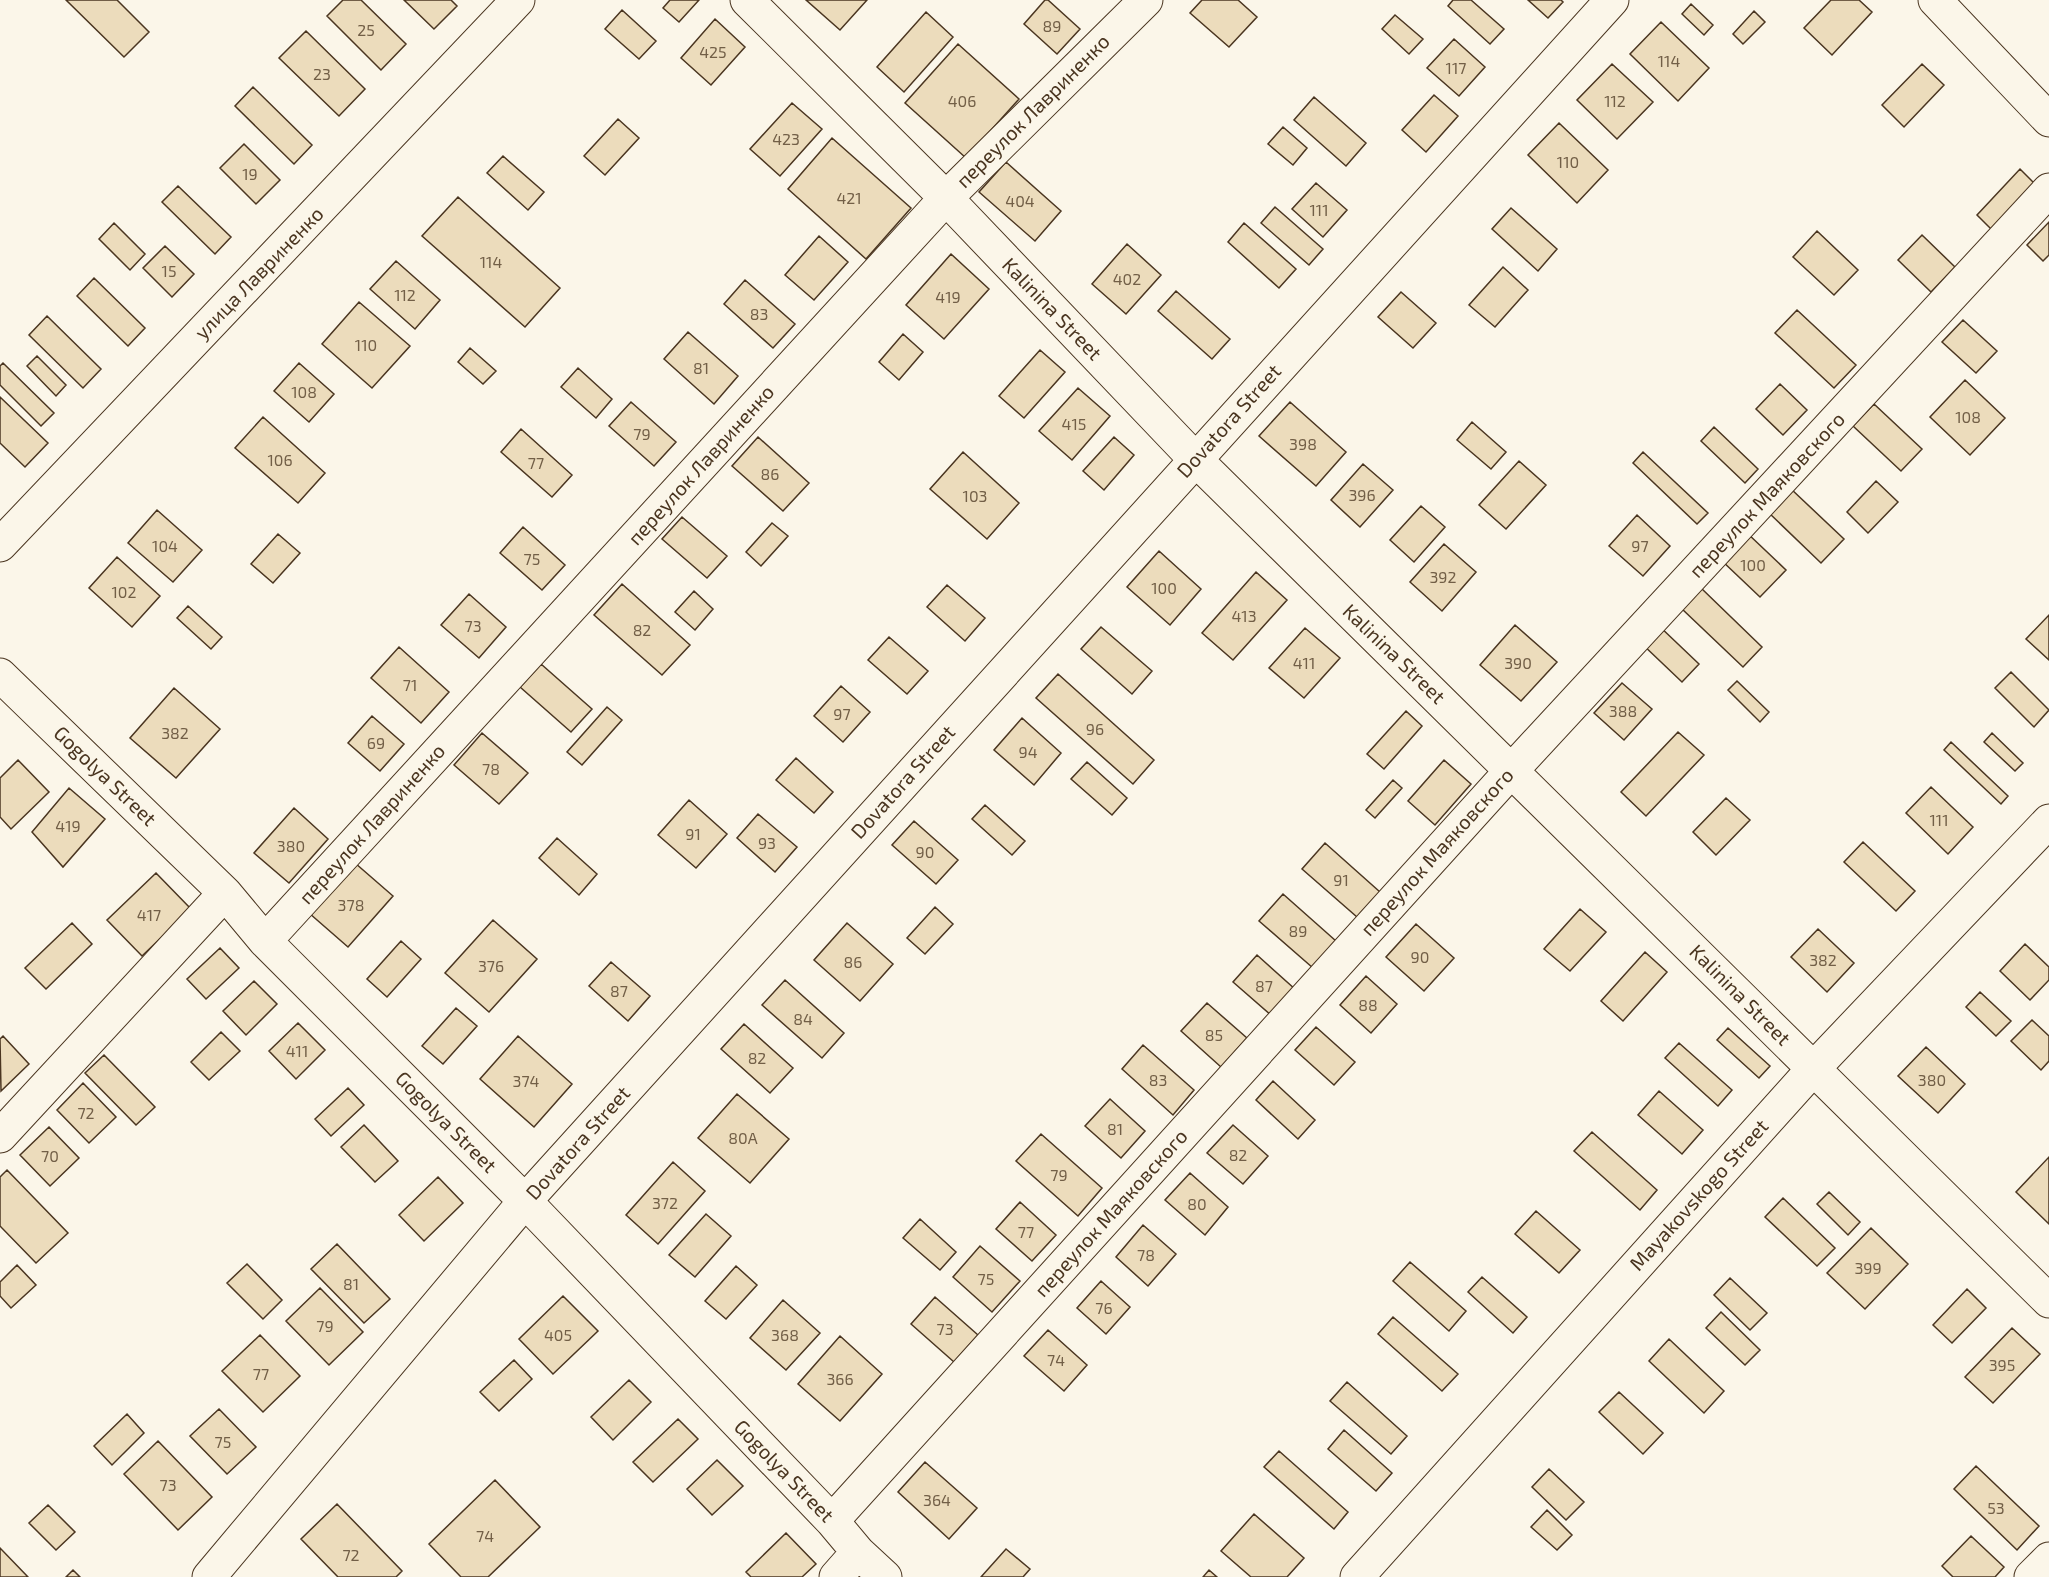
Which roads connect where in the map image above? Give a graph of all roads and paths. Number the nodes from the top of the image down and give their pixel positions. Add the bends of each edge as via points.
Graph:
1 (518, 0) edge
2 (747, 0) edge
3 (1146, 0) edge
4 (1612, 0) edge
5 (1935, 0) edge
6 (2049, 120) edge
7 (2049, 190) edge
8 (946, 198) junction
9 (1195, 459) junction
10 (0, 545) edge
11 (0, 675) edge
12 (1512, 770) junction
13 (2049, 821) edge
14 (225, 893) junction
15 (265, 941) junction
16 (1814, 1068) junction
17 (0, 1136) edge
18 (525, 1202) junction
19 (2049, 1301) edge
20 (832, 1521) junction
21 (858, 1552) junction
22 (2049, 1558) edge
23 (210, 1577) edge
24 (836, 1577) edge
25 (885, 1577) edge
26 (1357, 1577) edge
27 (2031, 1577) edge

1 - 10 street, улица Лавриненко
2 - 8 street, Kalinina Street
3 - 8 street, переулок Лавриненко
4 - 9 street, Dovatora Street
5 - 6 street
7 - 12 street, переулок Маяковского
8 - 9 street, Kalinina Street
8 - 15 street, переулок Лавриненко
9 - 12 street, Kalinina Street
9 - 18 street, Dovatora Street
11 - 14 street, Gogolya Street
12 - 16 street, Kalinina Street
12 - 20 street, переулок Маяковского
13 - 16 street, Mayakovskogo Street
14 - 15 street, Gogolya Street
14 - 17 street
15 - 18 street, Gogolya Street
16 - 19 street, Kalinina Street
16 - 26 street, Mayakovskogo Street
18 - 20 street, Gogolya Street
18 - 23 street, Dovatora Street
20 - 21 street, Gogolya Street
21 - 24 street
21 - 25 street, Gogolya Street
22 - 27 street

